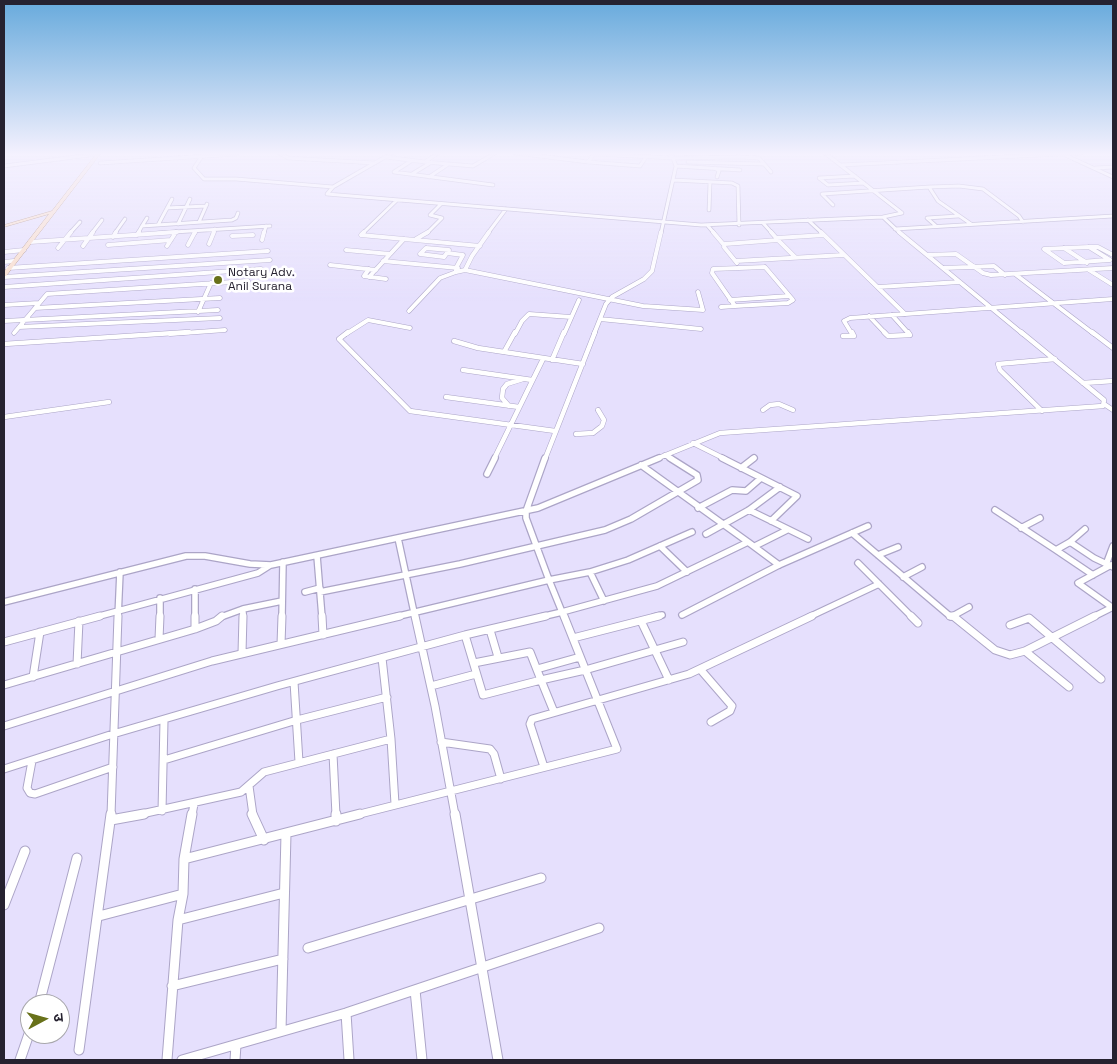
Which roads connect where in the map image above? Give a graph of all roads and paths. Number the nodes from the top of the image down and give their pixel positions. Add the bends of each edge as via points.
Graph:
1 (60, 203) edge
2 (170, 203) edge
3 (188, 203) edge
4 (394, 203) edge
5 (421, 203) edge
6 (668, 203) edge
7 (709, 203) edge
8 (738, 203) edge
9 (888, 203) edge
10 (940, 203) edge
11 (1001, 203) edge
12 (441, 204) junction
13 (186, 207) junction
14 (167, 208) junction
15 (506, 209) junction
16 (709, 210) dead end
17 (53, 212) junction
18 (238, 213) dead end
19 (958, 216) junction
20 (1019, 216) junction
21 (1113, 216) edge
22 (883, 217) junction
23 (147, 218) dead end
24 (125, 219) dead end
25 (102, 220) dead end
26 (808, 220) junction
27 (1036, 221) junction
28 (80, 222) dead end
29 (199, 222) junction
30 (1023, 222) junction
31 (189, 223) junction
32 (663, 223) junction
33 (764, 223) junction
34 (178, 224) junction
35 (971, 224) junction
36 (158, 225) junction
37 (739, 225) junction
38 (4, 226) edge
39 (142, 226) junction
40 (255, 226) junction
41 (708, 226) junction
42 (937, 226) junction
43 (235, 228) junction
44 (895, 229) junction
45 (215, 230) junction
46 (184, 231) junction
47 (196, 231) junction
48 (176, 232) junction
49 (137, 235) junction
50 (253, 235) junction
51 (824, 235) junction
52 (114, 236) junction
53 (232, 236) junction
54 (88, 238) junction
55 (404, 239) junction
56 (777, 239) junction
57 (65, 240) junction
58 (171, 240) junction
59 (262, 240) dead end
60 (412, 240) junction
61 (251, 241) dead end
62 (30, 242) junction
63 (230, 242) dead end
64 (209, 244) dead end
65 (188, 245) dead end
66 (724, 245) junction
67 (83, 246) dead end
68 (167, 246) dead end
69 (480, 246) junction
70 (1088, 246) junction
71 (58, 248) dead end
72 (1064, 248) junction
73 (24, 250) junction
74 (346, 250) dead end
75 (268, 251) dead end
76 (4, 252) edge
77 (447, 253) junction
78 (390, 254) junction
79 (463, 255) junction
80 (844, 255) junction
81 (928, 255) junction
82 (1113, 255) edge
83 (472, 256) junction
84 (795, 257) junction
85 (270, 260) dead end
86 (993, 260) dead end
87 (14, 261) junction
88 (383, 261) junction
89 (736, 261) junction
90 (4, 262) edge
91 (1087, 263) junction
92 (330, 266) dead end
93 (974, 266) junction
94 (994, 266) junction
95 (741, 267) junction
96 (8, 268) junction
97 (944, 268) junction
98 (1113, 268) edge
99 (261, 269) dead end
100 (369, 269) junction
101 (1097, 269) junction
102 (376, 270) junction
103 (456, 270) junction
104 (465, 270) junction
105 (1089, 270) junction
106 (1005, 274) junction
107 (1014, 274) junction
108 (4, 275) edge
109 (369, 277) junction
110 (386, 279) dead end
111 (248, 281) dead end
112 (960, 282) junction
113 (211, 284) junction
114 (1113, 285) edge
115 (4, 287) edge
116 (878, 288) junction
117 (698, 292) dead end
118 (789, 296) junction
119 (220, 298) dead end
120 (204, 299) junction
121 (1113, 299) edge
122 (176, 300) junction
123 (579, 300) dead end
124 (608, 300) junction
125 (730, 300) junction
126 (39, 303) junction
127 (1053, 304) junction
128 (4, 305) edge
129 (734, 306) junction
130 (721, 307) dead end
131 (35, 308) junction
132 (993, 308) junction
133 (218, 310) dead end
134 (199, 311) junction
135 (409, 311) dead end
136 (169, 312) junction
137 (905, 314) junction
138 (892, 315) junction
139 (571, 316) junction
140 (869, 316) junction
141 (64, 317) junction
142 (220, 318) dead end
143 (26, 319) junction
144 (195, 319) junction
145 (600, 319) junction
146 (4, 321) edge
147 (164, 321) junction
148 (58, 325) junction
149 (19, 327) junction
150 (410, 328) dead end
151 (701, 329) dead end
152 (225, 330) dead end
153 (14, 333) dead end
154 (843, 336) dead end
155 (454, 341) dead end
156 (4, 344) edge
157 (1113, 348) edge
158 (504, 352) junction
159 (543, 358) junction
160 (1055, 359) junction
161 (552, 360) junction
162 (583, 364) junction
163 (463, 370) dead end
164 (525, 379) junction
165 (532, 380) junction
166 (1113, 381) edge
167 (1083, 383) junction
168 (446, 397) dead end
169 (109, 402) dead end
170 (1104, 404) junction
171 (509, 406) junction
172 (519, 407) junction
173 (598, 410) dead end
174 (763, 410) dead end
175 (793, 410) dead end
176 (1113, 410) edge
177 (1042, 411) junction
178 (4, 417) edge
179 (510, 425) junction
180 (555, 431) junction
181 (576, 434) dead end
182 (693, 443) junction
183 (665, 455) junction
184 (754, 458) dead end
185 (642, 465) junction
186 (741, 468) junction
187 (487, 474) dead end
188 (761, 478) junction
189 (780, 488) junction
190 (678, 492) junction
191 (698, 508) junction
192 (526, 510) junction
193 (749, 510) junction
194 (995, 510) dead end
195 (1040, 518) dead end
196 (771, 521) junction
197 (724, 525) junction
198 (868, 526) dead end
199 (1021, 528) junction
200 (1085, 529) dead end
201 (787, 530) junction
202 (692, 532) dead end
203 (706, 534) dead end
204 (852, 534) junction
205 (398, 538) junction
206 (808, 539) dead end
207 (748, 542) junction
208 (1070, 542) junction
209 (535, 546) junction
210 (660, 546) junction
211 (755, 546) junction
212 (1113, 546) edge
213 (898, 547) dead end
214 (1056, 550) junction
215 (878, 555) junction
216 (317, 556) junction
217 (283, 562) junction
218 (858, 563) dead end
219 (271, 565) junction
220 (779, 565) junction
221 (1111, 565) edge
222 (922, 567) dead end
223 (120, 572) junction
224 (590, 572) junction
225 (687, 572) junction
226 (406, 575) junction
227 (1093, 575) junction
228 (903, 577) junction
229 (548, 580) junction
230 (879, 584) junction
231 (195, 589) junction
232 (320, 590) junction
233 (305, 592) dead end
234 (160, 598) junction
235 (282, 601) junction
236 (604, 601) junction
237 (4, 602) edge
238 (969, 607) dead end
239 (1113, 608) edge
240 (243, 609) junction
241 (118, 610) junction
242 (562, 612) junction
243 (412, 613) junction
244 (662, 615) dead end
245 (682, 615) dead end
246 (953, 616) junction
247 (79, 621) junction
248 (641, 621) junction
249 (918, 623) dead end
250 (1010, 625) dead end
251 (195, 629) junction
252 (490, 630) junction
253 (40, 632) junction
254 (323, 635) junction
255 (465, 635) junction
256 (573, 638) junction
257 (1050, 638) junction
258 (159, 639) junction
259 (4, 642) edge
260 (683, 642) dead end
261 (281, 644) junction
262 (421, 647) junction
263 (654, 650) junction
264 (116, 651) junction
265 (1025, 651) junction
266 (242, 653) junction
267 (498, 657) junction
268 (382, 658) junction
269 (580, 658) junction
270 (474, 663) junction
271 (77, 664) junction
272 (537, 669) junction
273 (700, 669) junction
274 (585, 670) junction
275 (476, 674) junction
276 (33, 677) junction
277 (1101, 679) dead end
278 (541, 680) junction
279 (669, 680) junction
280 (294, 682) junction
281 (4, 685) edge
282 (431, 686) junction
283 (1069, 687) dead end
284 (114, 691) junction
285 (387, 697) junction
286 (597, 700) junction
287 (554, 712) junction
288 (297, 720) junction
289 (164, 721) junction
290 (711, 722) dead end
291 (4, 726) edge
292 (113, 734) junction
293 (391, 738) junction
294 (441, 742) junction
295 (333, 754) junction
296 (164, 760) junction
297 (32, 761) junction
298 (300, 762) junction
299 (113, 767) junction
300 (544, 767) junction
301 (4, 769) edge
302 (501, 779) junction
303 (249, 786) junction
304 (451, 793) junction
305 (194, 804) junction
306 (395, 804) junction
307 (162, 811) junction
308 (111, 820) junction
309 (336, 821) junction
310 (286, 834) junction
311 (264, 840) junction
312 (25, 851) dead end
313 (77, 858) dead end
314 (184, 859) junction
315 (541, 878) dead end
316 (284, 893) junction
317 (183, 894) junction
318 (470, 900) junction
319 (4, 905) edge
320 (99, 916) junction
321 (178, 920) junction
322 (599, 928) dead end
323 (308, 948) dead end
324 (283, 959) junction
325 (483, 966) junction
326 (172, 986) junction
327 (415, 990) junction
328 (42, 994) edge
329 (346, 1013) junction
330 (281, 1031) junction
331 (25, 1044) edge
332 (236, 1045) junction
333 (80, 1050) dead end
334 (20, 1060) edge
335 (167, 1060) edge
336 (182, 1060) edge
337 (235, 1060) edge
338 (349, 1060) edge
339 (422, 1060) edge
340 (498, 1060) edge

1 - 17 main road
2 - 14 street
3 - 13 street
4 - 55 street via 361,235
5 - 12 street
6 - 32 street
7 - 16 street
8 - 37 street
9 - 22 street via 902,214
10 - 19 street
11 - 20 street
12 - 15 street
12 - 60 street via 430,215 442,218 424,236
13 - 14 street
13 - 29 street via 207,205
13 - 34 street
14 - 36 street
15 - 32 street
15 - 69 street
17 - 38 main road
17 - 62 main road
18 - 29 street via 234,220
19 - 35 street
19 - 42 street via 928,218
20 - 27 street
20 - 30 street
21 - 27 street
22 - 26 street
22 - 44 street
23 - 39 street
24 - 52 street
25 - 54 street
26 - 33 street
26 - 51 street
27 - 30 street
28 - 57 street
29 - 31 street
30 - 35 street
31 - 34 street
31 - 46 street
32 - 41 street
32 - 124 street via 649,275
33 - 37 street
33 - 56 street
34 - 36 street
35 - 42 street
36 - 39 street
37 - 41 street
39 - 49 street
40 - 43 street
40 - 50 street
40 - 59 street via 268,226
41 - 66 street
42 - 44 street
43 - 45 street
43 - 53 street
44 - 81 street
45 - 47 street
45 - 64 street
46 - 47 street
46 - 48 street
47 - 65 street
48 - 49 street
48 - 58 street
49 - 52 street
50 - 53 street
50 - 61 street
51 - 56 street
51 - 80 street
52 - 54 street
52 - 58 street via 107,246
53 - 63 street
54 - 57 street
54 - 67 street
55 - 60 street
55 - 78 street
56 - 66 street
56 - 84 street
57 - 62 street
57 - 71 street
58 - 68 street
60 - 69 street
62 - 73 main road
66 - 89 street
69 - 83 street
70 - 72 street
70 - 82 street via 1101,248
70 - 91 street via 1110,260
72 - 91 street
72 - 91 street via 1044,249 1064,263
73 - 76 street
73 - 87 main road
74 - 78 street
75 - 96 street
77 - 77 street via 444,256 420,254 426,248 449,250
77 - 79 street
78 - 88 street
79 - 83 street
79 - 103 street
80 - 84 street
80 - 116 street
81 - 93 street via 956,254
81 - 97 street
83 - 104 street
84 - 89 street
85 - 108 street
86 - 94 street
87 - 90 street
87 - 96 main road
88 - 102 street
88 - 103 street
89 - 95 street
91 - 101 street
92 - 100 street
93 - 94 street
93 - 97 street
93 - 106 street via 988,275
94 - 106 street
95 - 118 street via 765,267
95 - 125 street via 711,270
96 - 108 main road
97 - 112 street
98 - 101 street
99 - 115 street
100 - 102 street
100 - 109 street via 363,275
101 - 105 street
102 - 109 street
103 - 104 street
103 - 135 street via 440,278
104 - 124 street
105 - 107 street
105 - 114 street
106 - 107 street
107 - 127 street
109 - 110 street
111 - 113 street
112 - 116 street
112 - 132 street
113 - 120 street
113 - 126 street via 46,294
116 - 137 street
117 - 124 street via 703,310
118 - 125 street
118 - 129 street via 793,300 788,303
119 - 120 street
120 - 122 street
120 - 134 street
121 - 127 street
122 - 131 street
122 - 136 street
123 - 139 street
124 - 145 street
125 - 129 street
126 - 128 street
126 - 131 street
127 - 132 street
127 - 157 street
129 - 130 street
131 - 143 street
132 - 137 street
132 - 160 street
133 - 134 street
134 - 136 street
134 - 144 street
136 - 141 street
136 - 147 street
137 - 138 street
138 - 140 street
138 - 140 street via 910,335 888,336
139 - 158 street via 529,314
139 - 161 street
140 - 154 street via 846,319 844,321 854,336
141 - 143 street
141 - 148 street
142 - 144 street
143 - 146 street
143 - 149 street
144 - 147 street
145 - 151 street
145 - 162 street
147 - 148 street
148 - 149 street
149 - 153 street
150 - 179 street via 368,320 339,339 410,411
152 - 156 street
155 - 158 street
158 - 159 street
159 - 161 street
159 - 165 street
160 - 167 street
160 - 177 street via 998,364 1000,370
161 - 162 street
162 - 180 street
163 - 164 street
164 - 165 street
164 - 171 street via 503,389 502,398
165 - 172 street
166 - 167 street
167 - 170 street via 1104,400
168 - 171 street
169 - 178 street
170 - 176 street
170 - 177 street
171 - 172 street
172 - 179 street
173 - 181 street via 604,420 602,426 593,433
174 - 175 street via 775,404
177 - 182 street via 731,431
179 - 180 street
179 - 187 street
180 - 192 street
182 - 183 street
182 - 186 street
183 - 185 street
183 - 190 street via 699,479
184 - 186 street
185 - 190 street
185 - 192 street
186 - 188 street
188 - 189 street
188 - 191 street via 746,491 732,490
189 - 193 street
189 - 196 street via 797,496
190 - 191 street
190 - 209 street via 605,530
191 - 197 street
192 - 205 street
192 - 209 street
193 - 196 street
193 - 197 street
194 - 199 street
195 - 199 street
196 - 201 street
197 - 203 street
197 - 207 street
198 - 204 street
199 - 214 street
200 - 208 street
201 - 206 street
201 - 211 street
202 - 210 street
204 - 215 street
204 - 220 street
205 - 216 street
205 - 226 street
207 - 211 street
207 - 225 street
208 - 214 street
208 - 221 street
209 - 226 street
209 - 229 street
210 - 224 street
210 - 225 street
211 - 220 street
212 - 221 street
213 - 215 street
214 - 227 street
215 - 228 street
216 - 217 street
216 - 232 street
217 - 219 street
217 - 235 street
218 - 230 street
219 - 223 street via 196,556
219 - 231 street via 258,573
220 - 245 street
221 - 227 street
222 - 228 street
223 - 237 street
223 - 241 street
224 - 229 street
224 - 236 street
225 - 236 street via 657,586
226 - 232 street
226 - 243 street
227 - 239 street via 1078,583
228 - 246 street
229 - 242 street
229 - 243 street
230 - 249 street
230 - 273 street
231 - 234 street
231 - 251 street
232 - 233 street
232 - 254 street
234 - 241 street
234 - 258 street
235 - 240 street
235 - 261 street
236 - 242 street
238 - 246 street
239 - 257 street
240 - 251 street
240 - 266 street
241 - 247 street
241 - 264 street
242 - 252 street
242 - 256 street
243 - 254 street
243 - 262 street
244 - 248 street
246 - 265 street via 995,650 1010,654
247 - 253 street
247 - 271 street
248 - 256 street
248 - 263 street
250 - 257 street via 1028,618
251 - 258 street
252 - 255 street
252 - 267 street
253 - 259 street
253 - 276 street
254 - 261 street
255 - 262 street
255 - 270 street
256 - 269 street
257 - 265 street
257 - 277 street
258 - 264 street
260 - 263 street
261 - 266 street
262 - 268 street
262 - 282 street
263 - 274 street
263 - 279 street
264 - 271 street
264 - 284 street
265 - 283 street
266 - 284 street
267 - 270 street
267 - 272 street via 530,652
268 - 280 street
268 - 285 street
269 - 272 street
269 - 274 street
270 - 275 street
271 - 276 street
272 - 278 street
273 - 279 street
273 - 290 street via 732,706 730,711
274 - 278 street
274 - 286 street
275 - 278 street via 482,696
275 - 282 street
276 - 281 street
278 - 287 street
279 - 286 street
280 - 288 street
280 - 289 street
282 - 294 street
284 - 291 street
284 - 292 street
285 - 288 street
285 - 293 street
286 - 287 street
286 - 300 street via 617,749
287 - 300 street via 530,722
288 - 296 street
288 - 298 street
289 - 292 street
289 - 296 street
292 - 297 street
292 - 299 street
293 - 295 street
293 - 306 street
294 - 302 street via 490,749
294 - 304 street
295 - 298 street
295 - 309 street
296 - 307 street
297 - 299 street via 27,788 30,793
297 - 301 street
298 - 303 street via 264,772
299 - 308 street
300 - 302 street
302 - 304 street
303 - 305 street via 241,792
303 - 311 street via 253,819
304 - 306 street
304 - 318 street
305 - 307 street
305 - 314 street
306 - 309 street
307 - 308 street
308 - 320 street
309 - 310 street
310 - 311 street
310 - 316 street
311 - 314 street
312 - 319 street
313 - 328 street
314 - 317 street
315 - 318 street
316 - 321 street
316 - 324 street
317 - 320 street
317 - 321 street
318 - 323 street
318 - 325 street
320 - 333 street
321 - 326 street
322 - 325 street
324 - 326 street
324 - 330 street
325 - 327 street
325 - 340 street
326 - 335 street
327 - 329 street
327 - 339 street
329 - 330 street
329 - 338 street
330 - 332 street
331 - 334 street
332 - 336 street
332 - 337 street

